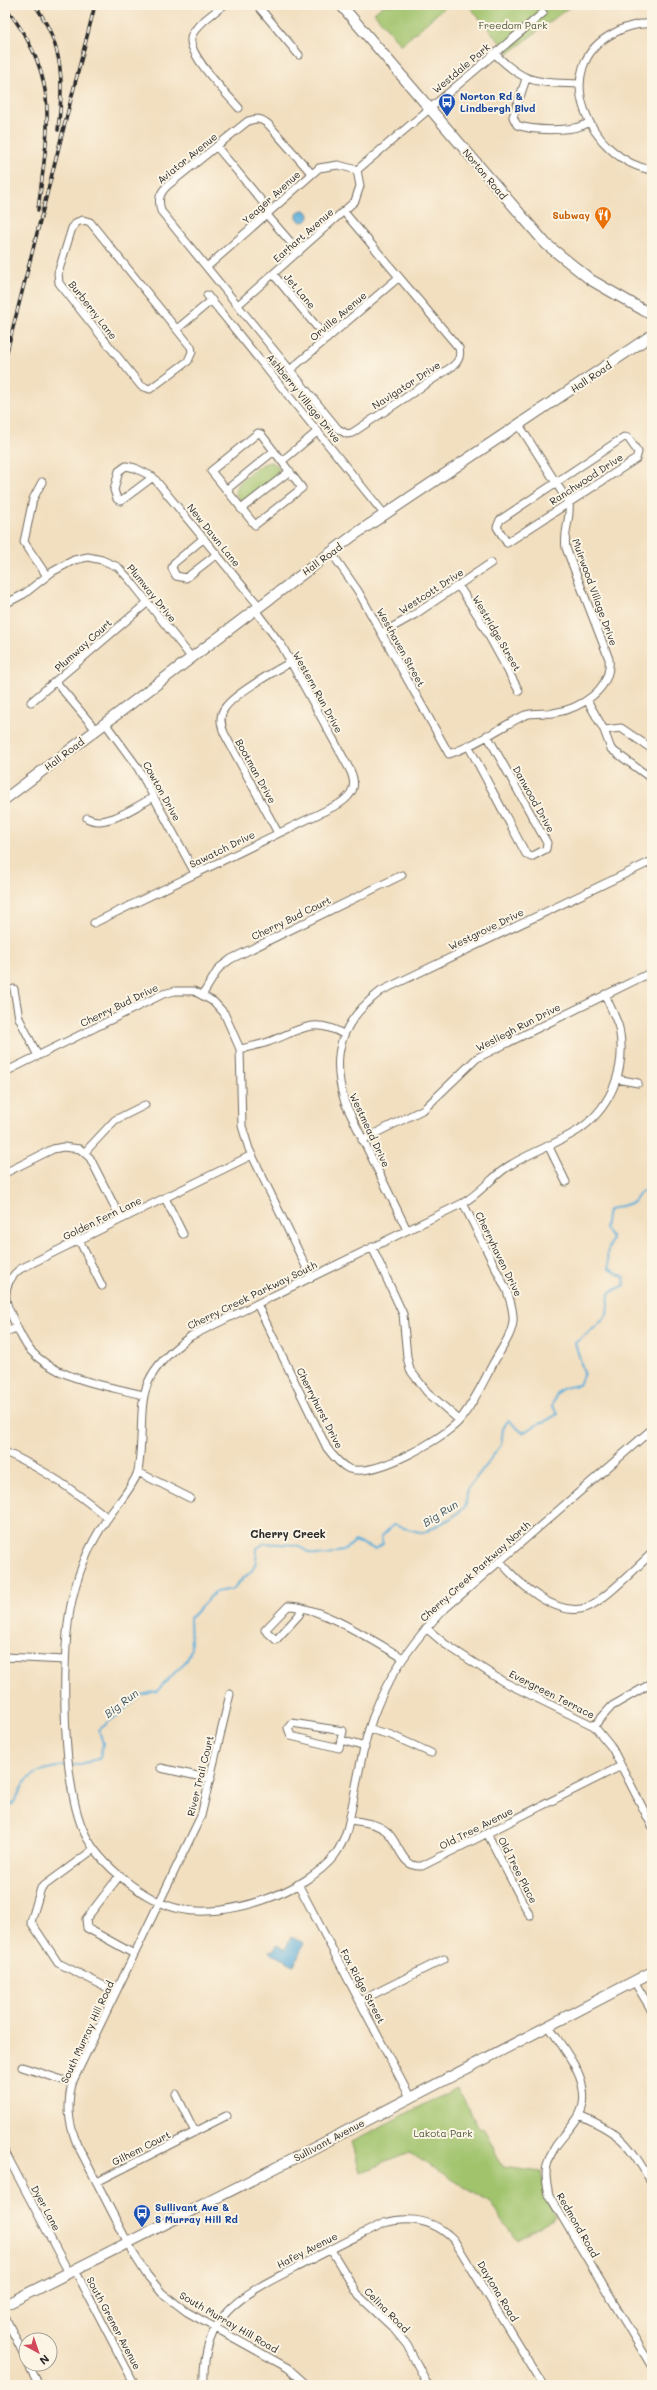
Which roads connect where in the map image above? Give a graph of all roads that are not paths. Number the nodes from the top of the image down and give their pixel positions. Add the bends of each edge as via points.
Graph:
1 (224, 5) edge
2 (257, 5) edge
3 (341, 5) edge
4 (543, 13) dead end
5 (652, 24) edge
6 (494, 54) junction
7 (300, 55) dead end
8 (526, 79) junction
9 (579, 84) junction
10 (239, 108) dead end
11 (429, 108) junction
12 (588, 122) junction
13 (217, 147) junction
14 (357, 170) junction
15 (652, 170) edge
16 (312, 174) junction
17 (344, 212) junction
18 (269, 213) junction
19 (299, 252) junction
20 (206, 266) junction
21 (273, 274) junction
22 (398, 278) junction
23 (238, 305) junction
24 (652, 315) edge
25 (176, 329) junction
26 (652, 335) edge
27 (326, 339) junction
28 (290, 370) junction
29 (519, 426) junction
30 (318, 431) junction
31 (274, 451) junction
32 (282, 461) junction
33 (290, 471) junction
34 (153, 477) junction
35 (42, 482) dead end
36 (557, 484) junction
37 (226, 490) junction
38 (568, 502) junction
39 (241, 509) junction
40 (385, 515) junction
41 (204, 538) junction
42 (331, 552) junction
43 (217, 554) junction
44 (491, 563) dead end
45 (48, 576) junction
46 (458, 585) junction
47 (148, 602) junction
48 (5, 604) edge
49 (257, 608) junction
50 (382, 633) junction
51 (192, 657) junction
52 (291, 662) junction
53 (56, 682) junction
54 (519, 692) dead end
55 (586, 700) junction
56 (31, 702) dead end
57 (105, 723) junction
58 (96, 730) junction
59 (604, 730) junction
60 (486, 735) junction
61 (468, 745) junction
62 (652, 749) edge
63 (450, 754) joint
64 (652, 779) edge
65 (353, 788) joint
66 (154, 797) junction
67 (5, 799) edge
68 (87, 818) dead end
69 (278, 833) junction
70 (652, 861) edge
71 (195, 873) junction
72 (402, 875) dead end
73 (94, 924) dead end
74 (652, 972) edge
75 (14, 989) dead end
76 (203, 994) junction
77 (605, 994) junction
78 (343, 1034) junction
79 (240, 1049) junction
80 (38, 1056) junction
81 (5, 1072) edge
82 (618, 1079) junction
83 (638, 1083) dead end
84 (145, 1105) dead end
85 (362, 1140) junction
86 (548, 1145) junction
87 (85, 1152) junction
88 (252, 1156) junction
89 (5, 1173) edge
90 (566, 1182) dead end
91 (166, 1198) junction
92 (463, 1204) junction
93 (121, 1219) junction
94 (407, 1230) junction
95 (183, 1234) dead end
96 (79, 1240) junction
97 (372, 1248) junction
98 (311, 1277) junction
99 (102, 1286) dead end
100 (257, 1304) junction
101 (17, 1328) junction
102 (5, 1332) edge
103 (143, 1395) junction
104 (459, 1420) junction
105 (652, 1429) edge
106 (5, 1452) edge
107 (138, 1472) junction
108 (190, 1498) dead end
109 (108, 1518) junction
110 (652, 1553) edge
111 (500, 1561) junction
112 (302, 1608) junction
113 (426, 1628) junction
114 (5, 1658) edge
115 (403, 1658) junction
116 (65, 1660) junction
117 (652, 1683) edge
118 (230, 1694) dead end
119 (594, 1726) junction
120 (369, 1729) junction
121 (341, 1740) junction
122 (365, 1747) junction
123 (431, 1753) dead end
124 (621, 1766) junction
125 (161, 1768) dead end
126 (210, 1778) junction
127 (350, 1820) junction
128 (651, 1823) edge
129 (487, 1834) junction
130 (94, 1849) junction
131 (120, 1875) junction
132 (298, 1884) junction
133 (159, 1903) junction
134 (530, 1916) dead end
135 (134, 1954) junction
136 (444, 1959) dead end
137 (652, 1972) edge
138 (634, 1981) junction
139 (116, 1992) junction
140 (360, 2001) junction
141 (652, 2011) edge
142 (548, 2025) junction
143 (22, 2067) dead end
144 (72, 2083) junction
145 (176, 2094) dead end
146 (410, 2097) junction
147 (579, 2115) junction
148 (226, 2116) dead end
149 (195, 2132) junction
150 (5, 2152) edge
151 (97, 2182) junction
152 (652, 2183) edge
153 (423, 2221) joint
154 (128, 2242) junction
155 (331, 2250) junction
156 (72, 2271) junction
157 (5, 2305) edge
158 (5, 2317) edge
159 (216, 2328) junction
160 (18, 2343) edge
161 (652, 2367) edge
162 (32, 2372) edge
163 (39, 2385) edge
164 (135, 2385) edge
165 (204, 2385) edge
166 (307, 2385) edge
167 (428, 2385) edge
168 (543, 2385) edge

1 - 10 street via 192,33 190,42 198,60
2 - 7 street
3 - 11 main road, Norton Road
4 - 6 street, Westdale Park
5 - 9 street via 626,27 604,37 587,58
6 - 8 street
6 - 11 street, Westdale Park
8 - 9 street
8 - 12 street via 513,117 517,125 560,130 582,126
9 - 12 street
11 - 14 street, Westdale Park
11 - 24 main road, Norton Road via 552,250 591,280
12 - 15 street via 614,152 640,167
13 - 16 street, Aviator Avenue via 248,121 255,118 263,120
13 - 18 street
13 - 20 street, Aviator Avenue via 167,186 160,193 158,202 161,211
14 - 16 street, Yeager Avenue via 330,165 319,168
14 - 17 street, Earhart Avenue via 360,186 358,197
16 - 18 street, Yeager Avenue
17 - 19 street, Earhart Avenue
17 - 22 street, Navigator Drive
18 - 19 street
18 - 20 street, Yeager Avenue
19 - 21 street, Earhart Avenue
20 - 23 street, Aviator Avenue
21 - 23 street, Earhart Avenue
21 - 27 street, Jet Lane
22 - 27 street, Orville Avenue
22 - 28 street, Navigator Drive via 459,348 457,362 347,434 338,429
23 - 28 street, Navigator Drive
25 - 25 street, Burberry Lane via 90,222 77,222 72,228 58,274 60,283 127,370 145,389 155,387 192,357 191,347
25 - 30 street, Ashberry Village Drive via 209,298
26 - 29 main road, Hall Road
27 - 28 street, Orville Avenue
29 - 36 street, Muirwood Village Drive
29 - 40 main road, Hall Road
30 - 32 street
30 - 40 street, Ashberry Village Drive
31 - 32 street
31 - 37 street
31 - 37 street via 258,433 212,470
32 - 33 street
33 - 39 street
33 - 39 street via 302,486 301,490 258,525 254,524
34 - 34 street, New Dawn Lane via 135,468 122,467 117,475 115,495 119,501 123,501
34 - 41 street, New Dawn Lane
35 - 45 street via 32,499 24,542
36 - 38 street, Muirwood Village Drive
36 - 38 street, Ranchwood Drive via 500,520 497,527 507,543
36 - 38 street, Ranchwood Drive via 624,437 628,438 638,452 636,459
37 - 39 street
38 - 55 street, Muirwood Village Drive via 570,517 564,539 566,548 609,664 604,683
40 - 42 main road, Hall Road
41 - 43 street, New Dawn Lane
41 - 43 street via 174,563 172,568 176,576 186,578
42 - 49 main road, Hall Road
42 - 50 street, Westhaven Street via 348,575
43 - 49 street, New Dawn Lane
44 - 46 street, Westcott Drive
45 - 47 street, Plumway Drive via 74,560 88,557 102,560 118,567
45 - 48 street, Plumway Drive
46 - 50 street, Westcott Drive
46 - 54 street, Westridge Street via 478,616
47 - 51 street, Plumway Drive
47 - 53 street, Plumway Court
49 - 51 main road, Hall Road
49 - 52 street, Western Run Drive
50 - 63 street, Westhaven Street
51 - 57 main road, Hall Road
52 - 65 street, Western Run Drive via 354,778
52 - 69 street, Bootman Drive via 269,674 230,702 220,718 224,733
53 - 56 street, Plumway Court
53 - 58 street
55 - 59 street
55 - 60 street, Muirwood Village Drive via 563,710 525,715
57 - 58 main road, Hall Road
57 - 66 street, Cowton Drive via 138,768
58 - 67 main road, Hall Road
59 - 62 street via 621,728
59 - 64 street via 610,748
60 - 61 street, Muirwood Village Drive
60 - 61 street, Danwood Drive via 547,843 546,850 536,856 526,854
61 - 63 street, Muirwood Village Drive
65 - 69 street, Sawatch Drive via 348,798 339,804
66 - 68 street via 107,820 93,821
66 - 71 street, Cowton Drive
69 - 71 street, Sawatch Drive
70 - 78 street, Westgrove Drive via 381,991 359,1010
71 - 73 street, Sawatch Drive
72 - 76 street, Cherry Bud Court via 232,959 219,968
74 - 77 street, Wesliegh Run Drive
75 - 80 street via 19,1018
76 - 79 street, Cherry Bud Drive via 224,1013
76 - 80 street, Cherry Bud Drive via 183,990 163,994
77 - 82 street, Cherry Creek Parkway South via 618,1026 621,1043
77 - 85 street, Wesliegh Run Drive via 477,1058 424,1109
78 - 79 street via 330,1027 314,1025
78 - 85 street, Westmead Drive via 338,1069 339,1084
79 - 88 street, Cherry Bud Drive via 242,1126
80 - 81 street, Cherry Bud Drive
82 - 83 street
82 - 86 street, Cherry Creek Parkway South via 603,1108 592,1119 578,1130
84 - 87 street via 114,1120
85 - 94 street, Westmead Drive
86 - 90 street
86 - 92 street, Cherry Creek Parkway South via 510,1165
87 - 89 street via 72,1148 53,1149
87 - 93 street via 95,1166
88 - 91 street, Golden Fern Lane
88 - 98 street, Cherry Bud Drive
91 - 93 street, Golden Fern Lane
91 - 95 street
92 - 94 street, Cherry Creek Parkway South
92 - 104 street, Cherryhaven Drive via 507,1291 512,1306 513,1322 503,1346
93 - 96 street, Golden Fern Lane
94 - 97 street, Cherry Creek Parkway South
96 - 99 street
96 - 101 street, Golden Fern Lane via 12,1275 7,1284 6,1298
97 - 98 street, Cherry Creek Parkway South
97 - 104 street via 403,1314 410,1370 427,1392
98 - 100 street, Cherry Creek Parkway South
100 - 103 street, Cherry Creek Parkway South via 191,1336 170,1351 159,1364
100 - 104 street, Cherryhurst Drive via 327,1448 336,1460 349,1468 365,1471 381,1467 439,1438
101 - 102 street
101 - 103 street, Golden Fern Lane via 30,1349 53,1368 69,1375
103 - 107 street, Cherry Creek Parkway South
105 - 111 street, Cherry Creek Parkway North
106 - 109 street via 36,1465 58,1479
107 - 108 street
107 - 109 street, Cherry Creek Parkway South via 127,1494
109 - 116 street, Cherry Creek Parkway South via 93,1542 78,1576 70,1609
110 - 111 street via 593,1604 575,1609 559,1605 526,1588
111 - 113 street, Cherry Creek Parkway North
112 - 112 street via 288,1606 265,1630 276,1640 299,1615
112 - 115 street via 322,1614
113 - 115 street, Cherry Creek Parkway North
113 - 119 street, Evergreen Terrace via 445,1644 502,1681
114 - 116 street
115 - 120 street, Cherry Creek Parkway North via 383,1693
116 - 130 street, Cherry Creek Parkway South via 72,1798 84,1833
117 - 119 street via 612,1706
118 - 126 street, River Trail Court
119 - 124 street, Evergreen Terrace via 612,1748
120 - 122 street, Cherry Creek Parkway North
120 - 123 street via 391,1734
121 - 121 street via 343,1731 292,1722 288,1728 291,1736 339,1748
121 - 122 street
122 - 127 street, Cherry Creek Parkway North
124 - 128 street, Evergreen Terrace
124 - 129 street, Old Tree Avenue
125 - 126 street
126 - 133 street, River Trail Court via 201,1816
127 - 129 street, Old Tree Avenue via 375,1825 386,1831 408,1864 414,1867 422,1866
127 - 132 street, Cherry Creek Parkway North via 342,1844 334,1856
129 - 134 street, Old Tree Place
130 - 131 street, Cherry Creek Parkway South
130 - 139 street via 41,1888 32,1917 33,1926 58,1963
131 - 133 street, Cherry Creek Parkway South
131 - 135 street via 86,1918 87,1928
132 - 133 street, Cherry Creek Parkway North via 256,1902 213,1911 179,1909
132 - 140 street, Fox Ridge Street
133 - 135 street, South Murray Hill Road
135 - 139 street, South Murray Hill Road
136 - 140 street
137 - 138 main road, Sullivant Avenue
138 - 141 street
138 - 142 main road, Sullivant Avenue
139 - 144 street, South Murray Hill Road
140 - 146 street, Fox Ridge Street
142 - 146 main road, Sullivant Avenue
142 - 147 street, Redmond Road via 581,2080 584,2101
143 - 144 street
144 - 151 street, South Murray Hill Road via 68,2114 71,2129
145 - 149 street
146 - 154 main road, Sullivant Avenue
147 - 152 street via 616,2133 633,2151
147 - 161 street, Redmond Road via 549,2158 546,2180 549,2195
148 - 149 street, Gilhem Court
149 - 151 street, Gilhem Court
150 - 156 street, Dyer Lane
151 - 154 street, South Murray Hill Road
153 - 155 street, Hafey Avenue via 403,2219 384,2223
153 - 168 street, Daytona Road via 443,2230 458,2246
154 - 156 main road, Sullivant Avenue
154 - 159 street, South Murray Hill Road via 147,2275 162,2293 176,2305
155 - 159 street, Hafey Avenue via 241,2297 221,2318
155 - 167 street, Celina Road via 359,2296 394,2328 407,2345
156 - 157 main road, Sullivant Avenue
156 - 164 street, South Grener Avenue
158 - 160 street
159 - 165 street, Hafey Avenue via 208,2348
159 - 166 street, South Murray Hill Road via 288,2368
162 - 163 street

